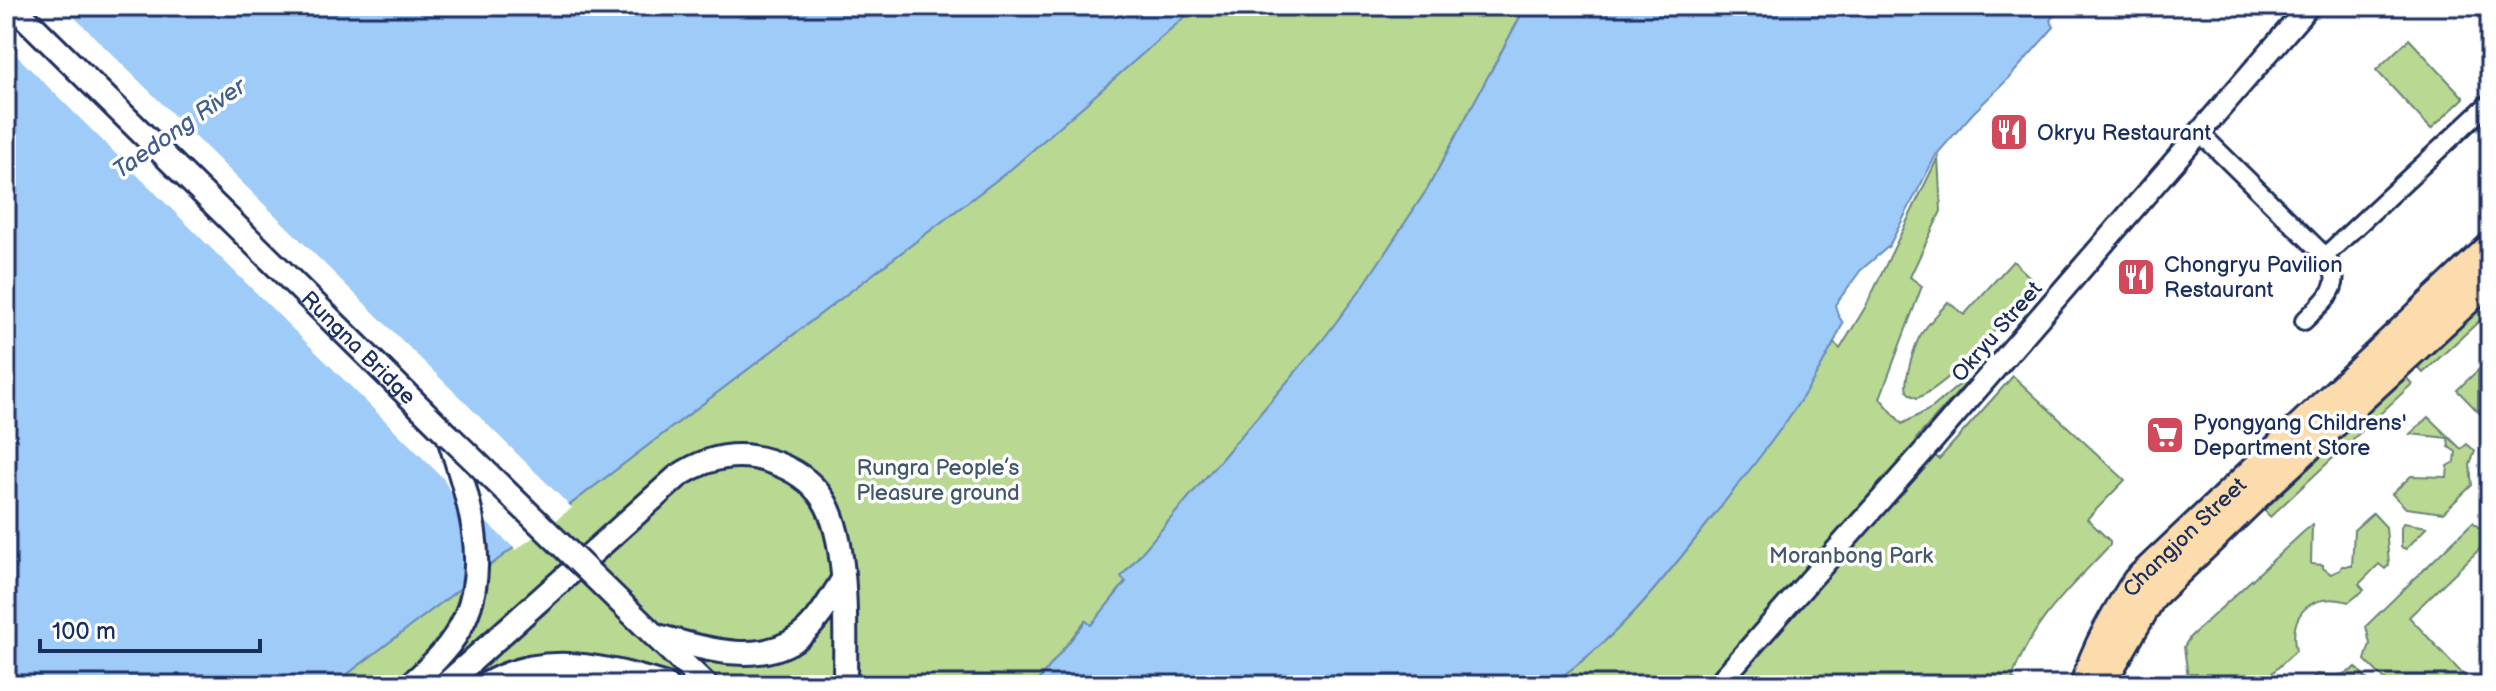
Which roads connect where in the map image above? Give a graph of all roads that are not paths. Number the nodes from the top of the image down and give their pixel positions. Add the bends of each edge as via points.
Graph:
1 (13, 6) edge
2 (2309, 6) edge
3 (2490, 102) edge
4 (2200, 133) junction
5 (2490, 247) edge
6 (2325, 256) junction
7 (2490, 280) edge
8 (2304, 321) dead end
9 (448, 435) junction
10 (842, 581) junction
11 (654, 635) junction
12 (410, 685) edge
13 (445, 685) edge
14 (485, 685) edge
15 (666, 685) edge
16 (706, 685) edge
17 (845, 685) edge
18 (1717, 685) edge
19 (2084, 685) edge
20 (2105, 685) edge

1 - 9 main road, Rungna Bridge
2 - 4 street, Okryu Street
3 - 6 street
4 - 6 street
4 - 18 street, Okryu Street
5 - 19 main road, Changjon Street via 2136,581 2114,616
6 - 8 street via 2335,268 2336,280 2330,295
7 - 20 main road, Changjon Street via 2153,596
9 - 11 main road, Rungna Bridge, bridge
9 - 12 main road via 474,532 472,598 445,651
10 - 11 main road via 800,636 774,650 722,651
10 - 13 main road via 830,512 805,478 757,457 708,459 677,477
10 - 17 main road
11 - 16 main road, Rungna Bridge
14 - 15 main road via 529,667 578,664

